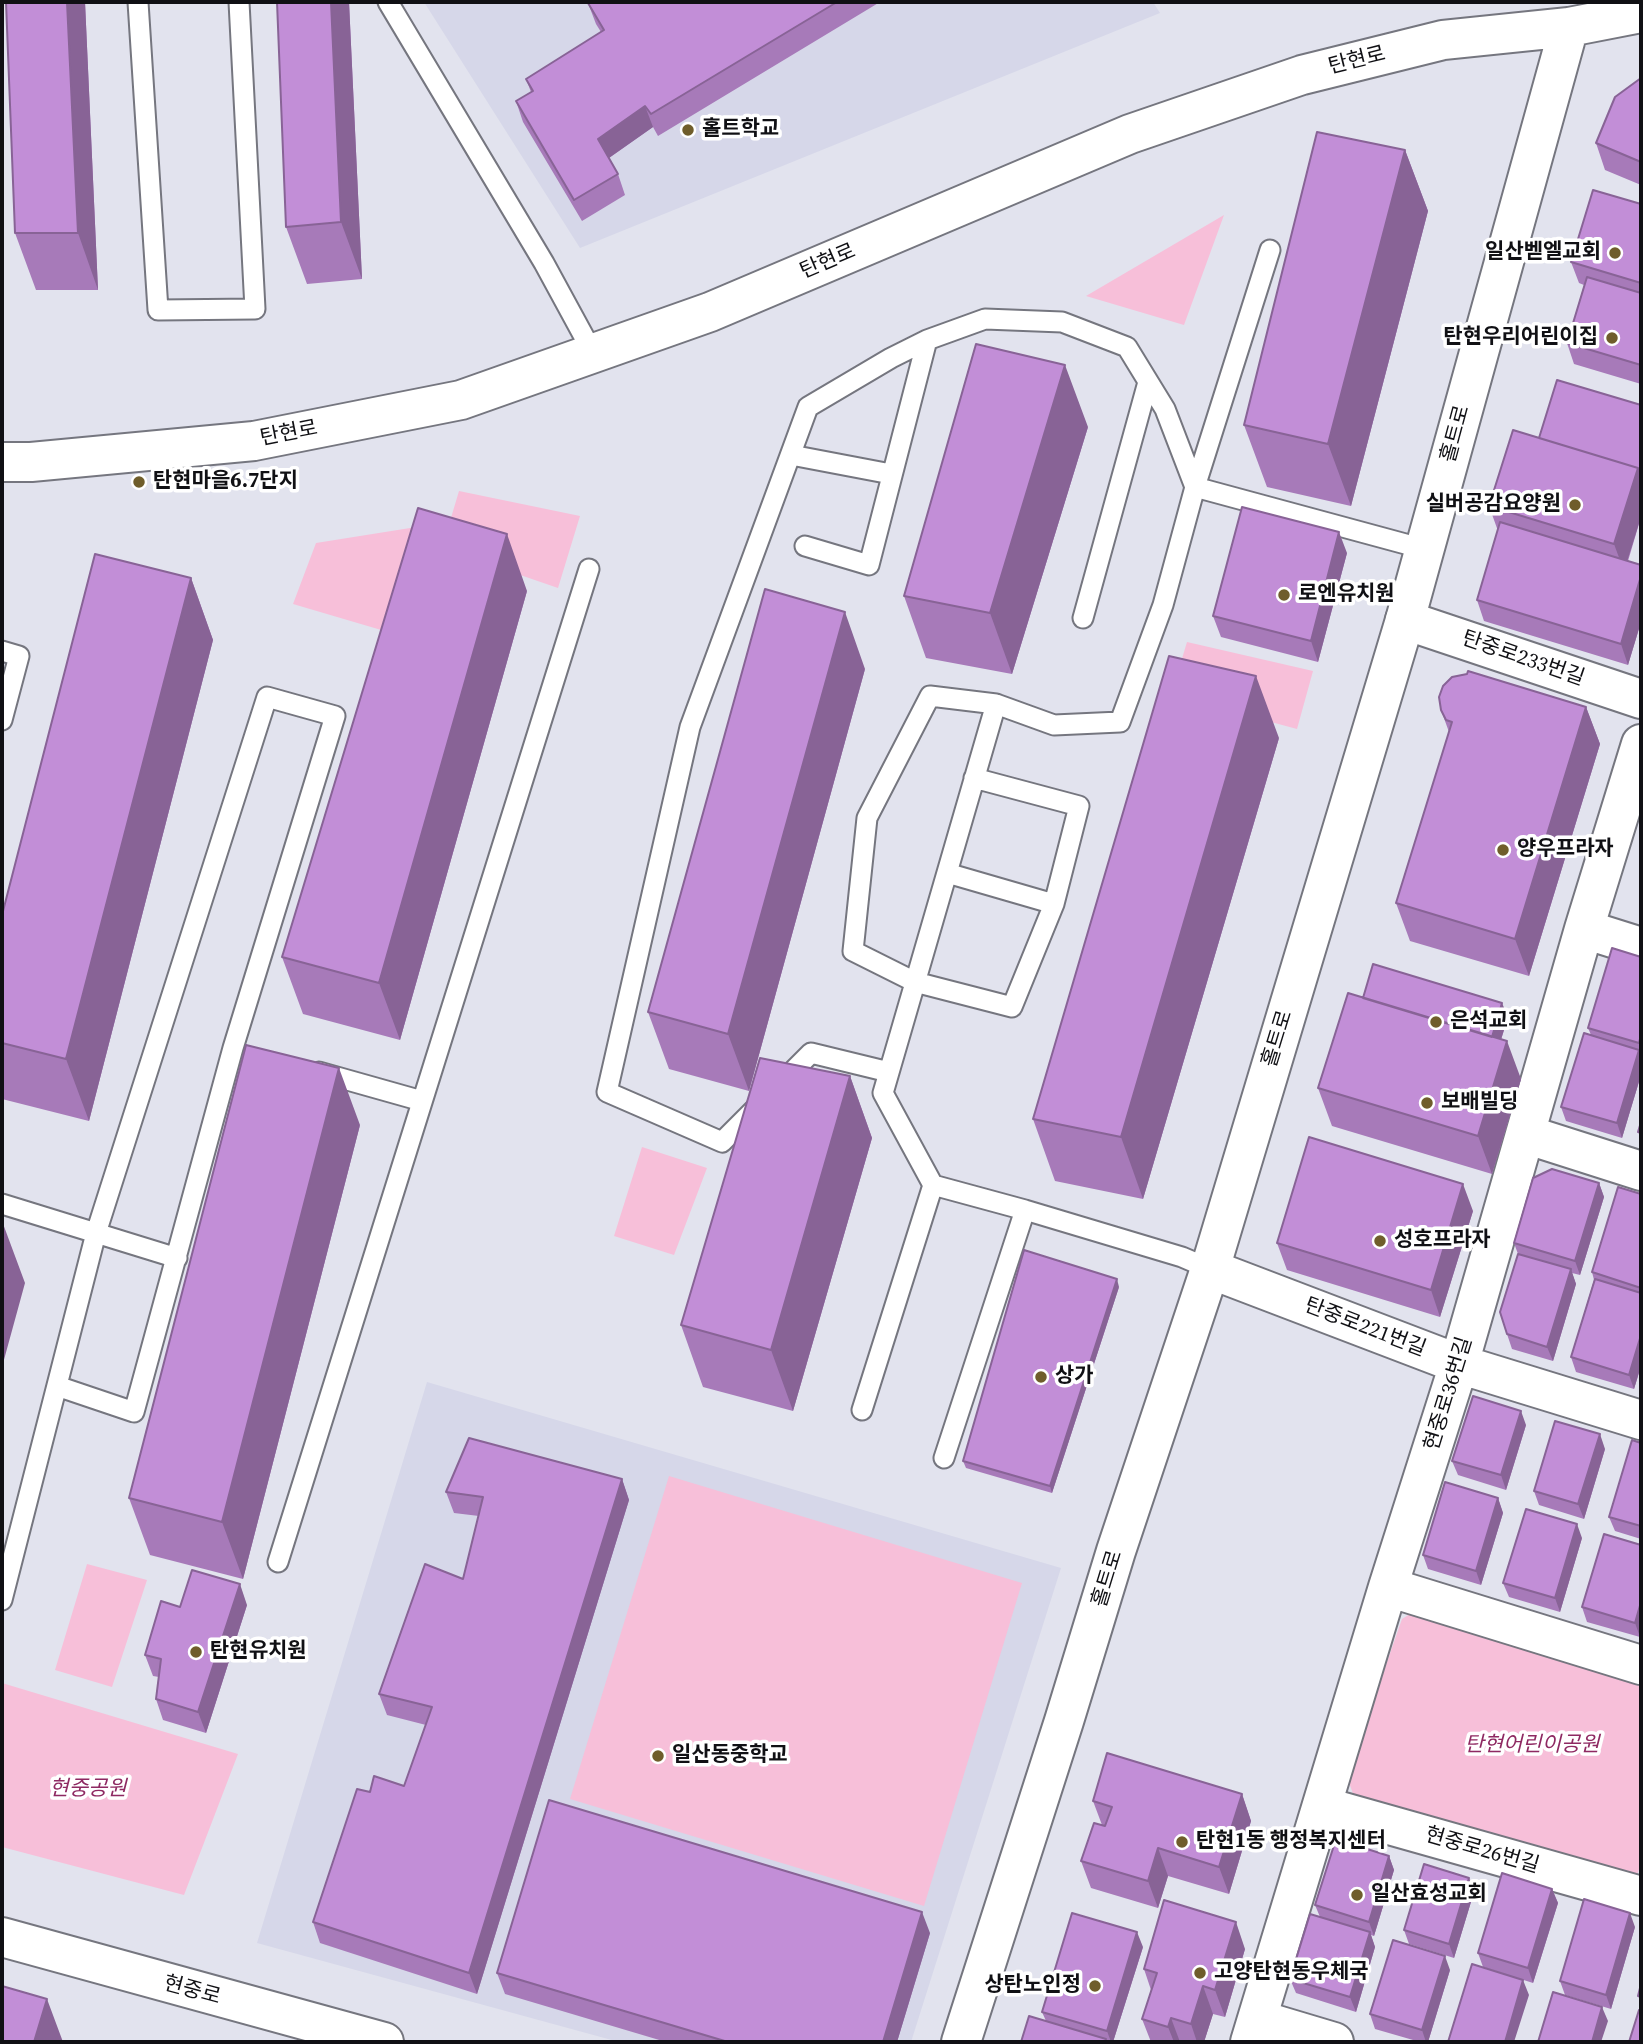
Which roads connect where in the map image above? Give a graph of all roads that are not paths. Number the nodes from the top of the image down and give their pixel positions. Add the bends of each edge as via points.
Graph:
1 (138, 2) edge
2 (239, 2) edge
3 (388, 2) edge
4 (1641, 13) edge
5 (1569, 27) junction
6 (1270, 250) dead end
7 (927, 340) junction
8 (594, 355) junction
9 (1148, 382) junction
10 (790, 455) junction
11 (2, 462) edge
12 (891, 474) junction
13 (1195, 488) junction
14 (805, 546) dead end
15 (1424, 549) junction
16 (589, 569) dead end
17 (1083, 618) dead end
18 (1405, 620) junction
19 (2, 651) edge
20 (1641, 699) edge
21 (996, 704) junction
22 (2, 720) edge
23 (1641, 744) edge
24 (974, 778) junction
25 (947, 873) junction
26 (1054, 904) junction
27 (1584, 929) junction
28 (1641, 947) edge
29 (915, 982) junction
30 (301, 1067) edge
31 (889, 1072) junction
32 (422, 1101) junction
33 (1525, 1134) junction
34 (1641, 1171) edge
35 (933, 1185) junction
36 (2, 1204) edge
37 (1025, 1210) junction
38 (96, 1233) junction
39 (177, 1258) junction
40 (1210, 1269) junction
41 (1459, 1364) junction
42 (57, 1386) junction
43 (862, 1410) dead end
44 (1641, 1420) edge
45 (944, 1458) dead end
46 (278, 1562) dead end
47 (1388, 1587) junction
48 (2, 1600) edge
49 (1641, 1665) edge
50 (1322, 1806) junction
51 (1641, 1896) edge
52 (2, 1937) edge
53 (1254, 2031) edge
54 (384, 2042) edge
55 (961, 2042) edge
56 (1334, 2042) edge

1 - 2 lane via 158,310 255,309
3 - 8 lane
4 - 5 street, 탄현로
5 - 8 street, 탄현로 via 1443,40 1301,75 1130,134 723,307
5 - 15 street, 홀트로
6 - 13 lane
7 - 9 lane via 985,320 1062,323 1126,347
7 - 10 lane via 808,407
7 - 12 lane
8 - 11 street, 탄현로 via 461,400 254,441
9 - 13 lane via 1166,409
9 - 17 lane
10 - 12 lane
10 - 31 lane via 690,727 607,1092 722,1142 811,1053
12 - 14 lane via 869,565
13 - 15 lane
13 - 21 lane via 1163,605 1120,722 1054,725
15 - 18 street, 홀트로
16 - 32 lane
18 - 20 street, 탄중로233번길
18 - 40 street, 홀트로
19 - 22 lane via 19,656
21 - 24 lane
21 - 29 lane via 930,696 867,818 853,951
23 - 27 street, 현중로36번길
24 - 25 lane
24 - 26 lane via 1079,806
25 - 26 lane
25 - 29 lane
26 - 29 lane via 1012,1007
27 - 28 street
27 - 33 street, 현중로36번길
29 - 31 lane
30 - 32 lane
31 - 35 lane via 883,1093
32 - 46 lane
33 - 34 street
33 - 41 street, 현중로36번길
35 - 37 lane
35 - 43 lane
36 - 38 lane
37 - 40 lane via 1182,1256
37 - 45 lane
38 - 39 lane
38 - 39 lane via 267,697 335,716
38 - 42 lane
39 - 42 lane via 134,1412
40 - 41 street, 탄중로221번길
40 - 55 street, 홀트로
41 - 44 street, 탄중로221번길
41 - 47 street, 현중로36번길
42 - 48 lane
47 - 49 street
47 - 50 street, 현중로36번길
50 - 51 street, 현중로26번길
50 - 53 street, 현중로36번길
52 - 54 street, 현중로
53 - 56 street

